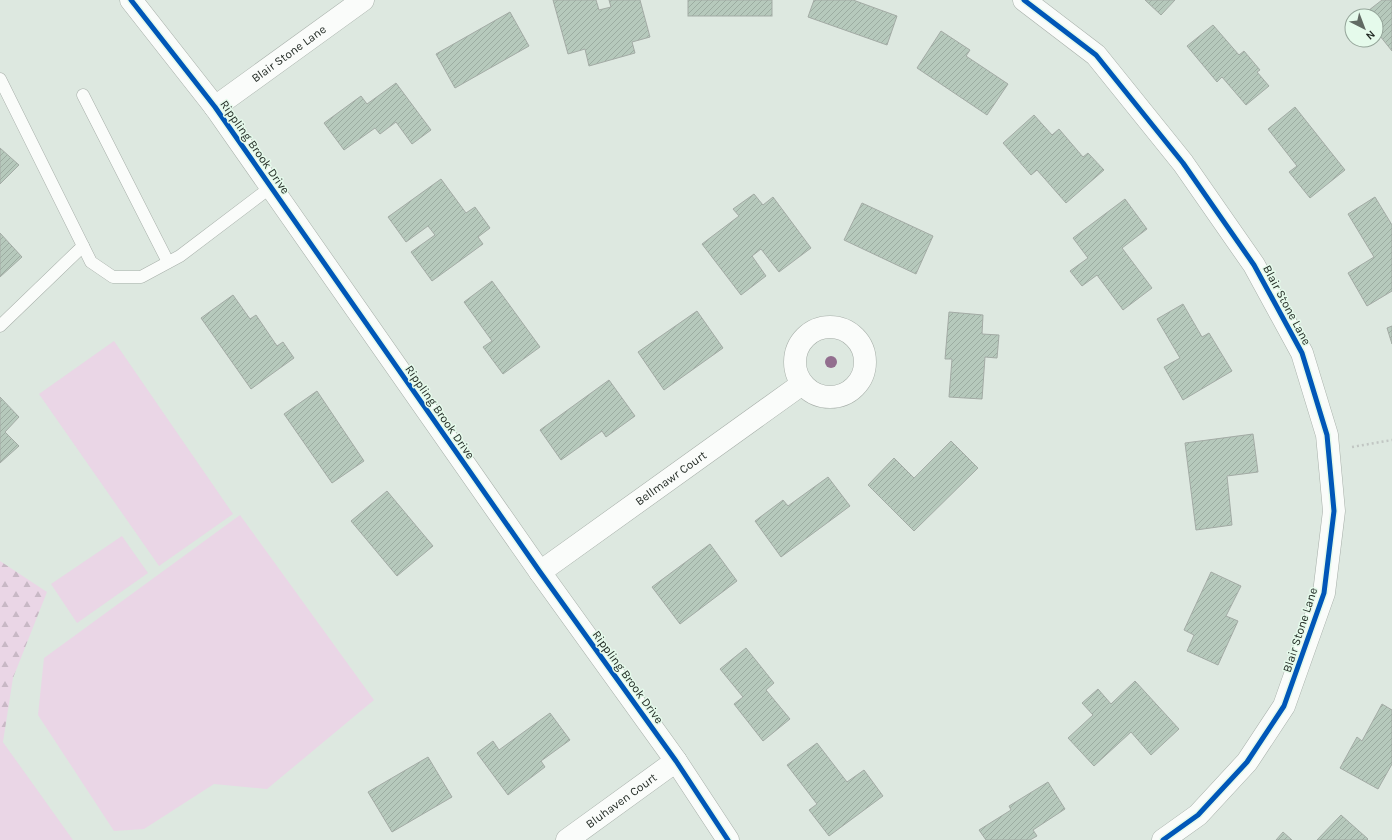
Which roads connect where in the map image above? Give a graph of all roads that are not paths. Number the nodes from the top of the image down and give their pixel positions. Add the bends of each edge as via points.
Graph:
1 (131, 0) edge
2 (363, 0) edge
3 (1024, 0) edge
4 (0, 79) edge
5 (83, 95) dead end
6 (215, 108) junction
7 (271, 187) junction
8 (83, 246) junction
9 (168, 262) junction
10 (0, 326) edge
11 (802, 384) dead end
12 (540, 572) junction
13 (676, 761) junction
14 (567, 840) edge
15 (728, 840) edge
16 (1163, 840) edge

1 - 6 street, Rippling Brook Drive
2 - 6 street, Blair Stone Lane
3 - 16 street, Blair Stone Lane via 1096,55 1183,163 1254,265 1302,353 1327,435 1334,511 1324,593 1284,706 1247,762 1198,815
4 - 8 lane
5 - 9 lane
6 - 7 street, Rippling Brook Drive
7 - 9 lane via 180,256
7 - 12 street, Rippling Brook Drive
8 - 9 lane via 92,262 113,276 141,277
8 - 10 lane
11 - 12 street, Bellmawr Court
12 - 13 street, Rippling Brook Drive
13 - 14 street, Bluhaven Court
13 - 15 street, Rippling Brook Drive

